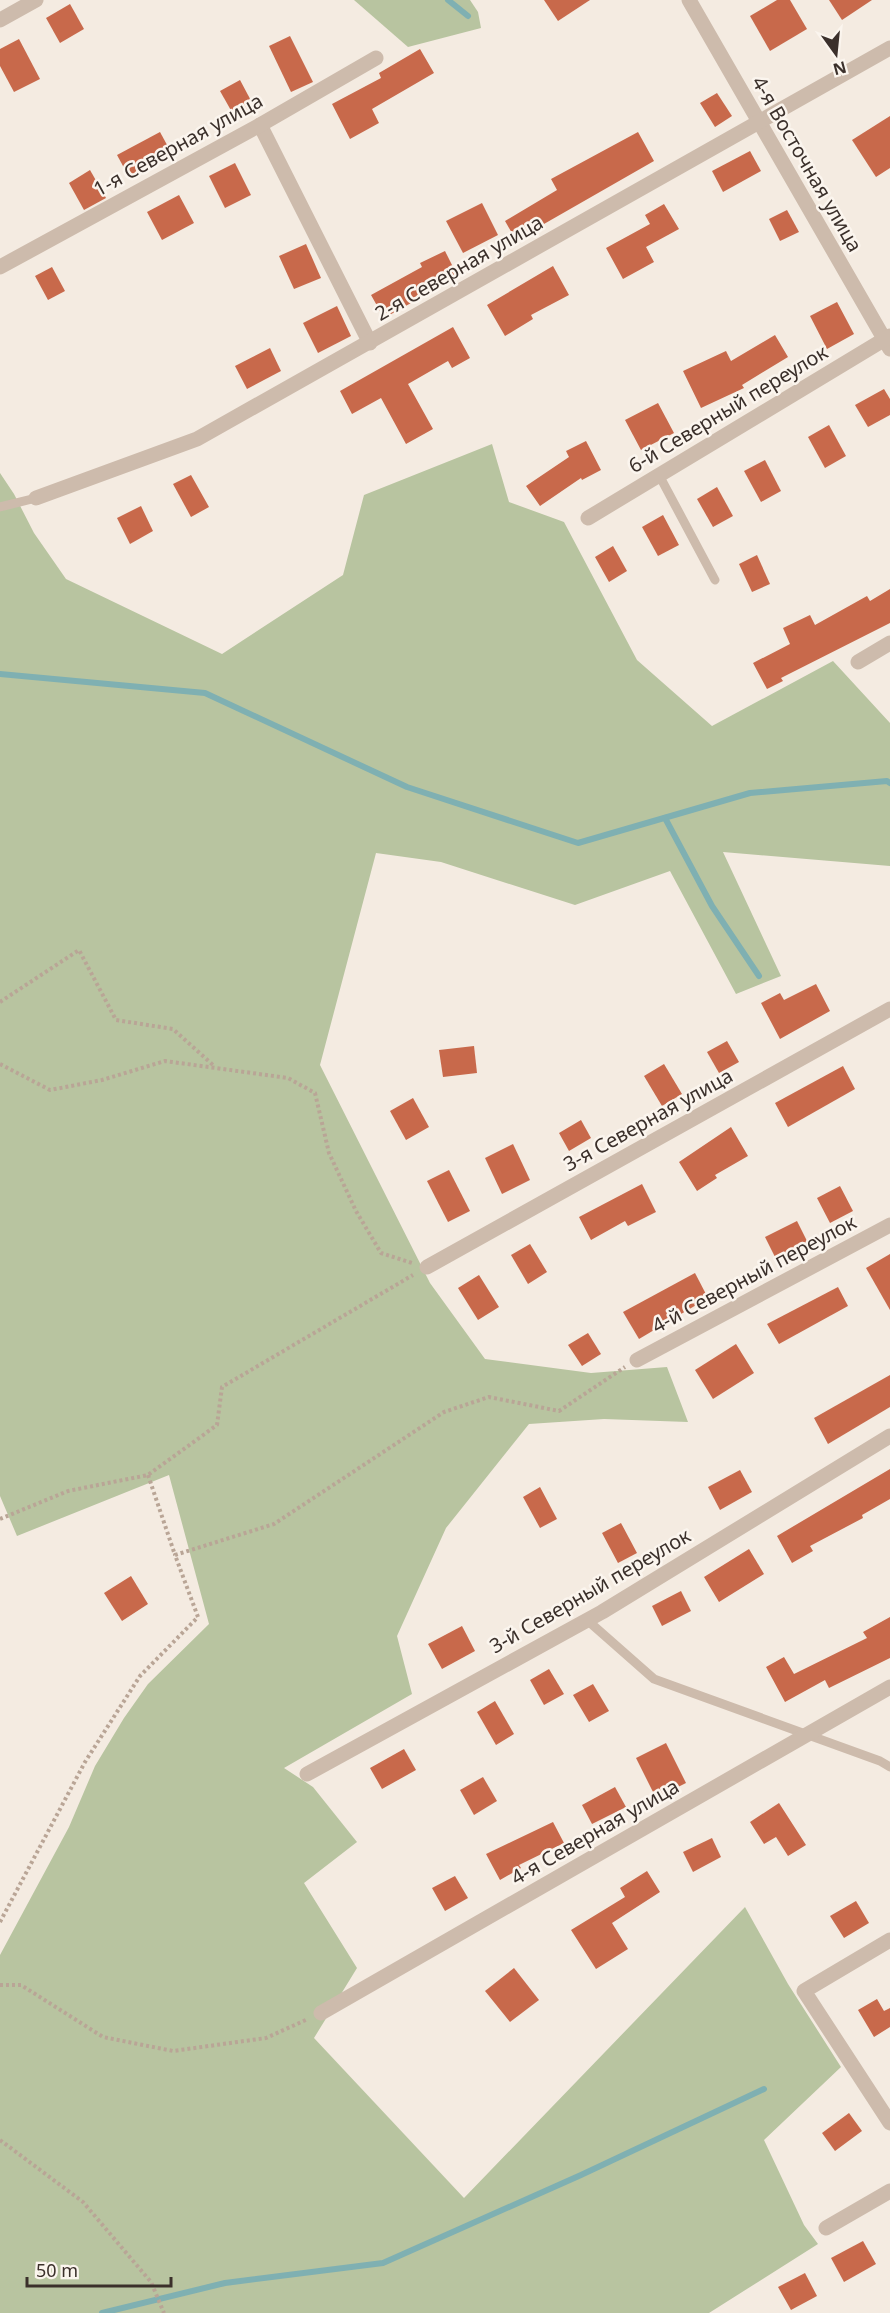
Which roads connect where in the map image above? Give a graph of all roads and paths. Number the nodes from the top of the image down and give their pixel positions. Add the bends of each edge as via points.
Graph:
1 (36, 0) edge
2 (689, 0) edge
3 (0, 20) edge
4 (890, 48) edge
5 (376, 58) dead end
6 (758, 122) junction
7 (260, 125) junction
8 (0, 267) edge
9 (888, 341) edge
10 (370, 343) junction
11 (659, 475) junction
12 (36, 498) joint
13 (0, 507) edge
14 (588, 518) dead end
15 (715, 580) dead end
16 (890, 643) edge
17 (858, 662) dead end
18 (0, 1002) edge
19 (890, 1010) edge
20 (0, 1064) edge
21 (215, 1068) junction
22 (890, 1225) edge
23 (427, 1267) junction
24 (637, 1360) joint
25 (890, 1436) edge
26 (148, 1475) junction
27 (0, 1519) edge
28 (175, 1555) junction
29 (587, 1620) junction
30 (890, 1687) edge
31 (804, 1736) junction
32 (890, 1767) edge
33 (307, 1774) dead end
34 (0, 1922) edge
35 (890, 1940) edge
36 (0, 1985) edge
37 (321, 2013) joint
38 (890, 2123) edge
39 (0, 2140) edge
40 (890, 2191) edge
41 (826, 2228) dead end
42 (164, 2313) edge

1 - 3 street
2 - 6 street, 4-я Восточная улица
4 - 6 street, 2-я Северная улица
5 - 7 street, 1-я Северная улица
6 - 9 street, 4-я Восточная улица
6 - 10 street, 2-я Северная улица
7 - 8 street, 1-я Северная улица
7 - 10 street
9 - 11 street, 6-й Северный переулок
10 - 12 street, 2-я Северная улица via 197,439
11 - 14 street, 6-й Северный переулок
11 - 15 lane
12 - 13 lane
16 - 17 street
18 - 21 path via 79,950 116,1020 173,1029
19 - 23 street, 3-я Северная улица
20 - 21 path via 50,1090 102,1080 165,1061
21 - 23 path via 288,1078 315,1094 329,1154 381,1253
22 - 24 street, 4-й Северный переулок
23 - 26 path via 222,1387 217,1425
24 - 28 path via 559,1411 489,1396 444,1412 274,1524
25 - 29 street, 3-й Северный переулок
26 - 27 path via 68,1491
26 - 28 path
28 - 34 path via 198,1617 140,1676 75,1779
29 - 31 lane via 654,1679
29 - 33 street, 3-й Северный переулок
30 - 31 street, 4-я Северная улица
31 - 32 lane
31 - 37 street, 4-я Северная улица
35 - 38 street via 804,1991
36 - 37 path via 21,1985 103,2037 173,2051 266,2038
39 - 42 path via 83,2202 151,2282
40 - 41 street

